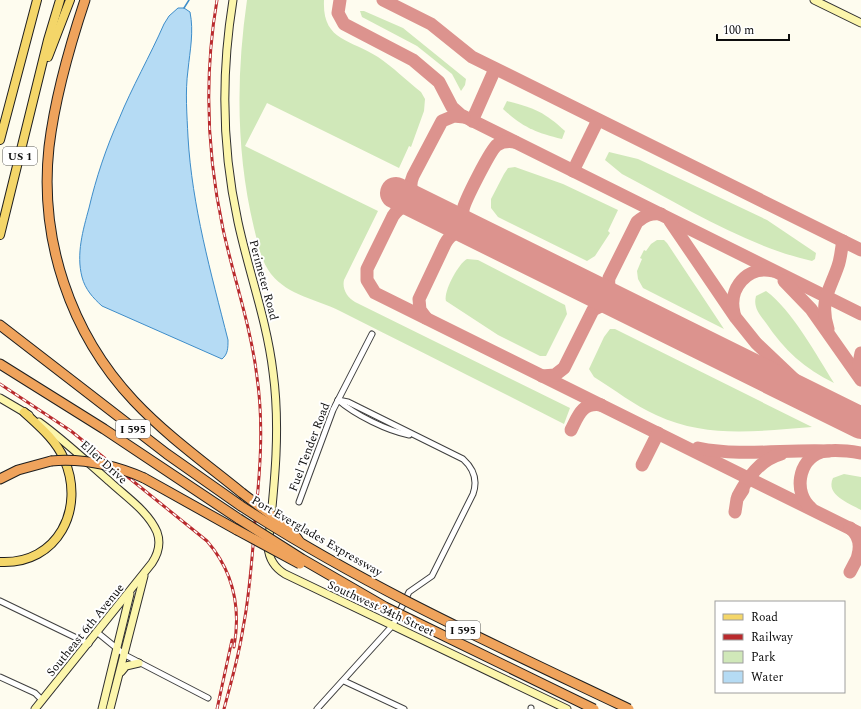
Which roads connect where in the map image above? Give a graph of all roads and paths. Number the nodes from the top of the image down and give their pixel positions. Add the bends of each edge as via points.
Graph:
1 (37, 0) edge
2 (60, 0) edge
3 (70, 0) edge
4 (85, 0) edge
5 (88, 0) edge
6 (232, 0) edge
7 (814, 0) edge
8 (77, 23) junction
9 (861, 23) edge
10 (40, 76) junction
11 (0, 140) edge
12 (0, 235) edge
13 (0, 320) edge
14 (0, 325) edge
15 (372, 334) dead end
16 (29, 346) junction
17 (0, 363) edge
18 (0, 398) edge
19 (338, 400) junction
20 (24, 412) junction
21 (0, 479) edge
22 (299, 502) dead end
23 (301, 544) junction
24 (0, 562) edge
25 (152, 563) joint
26 (275, 565) joint
27 (145, 572) junction
28 (131, 592) junction
29 (362, 595) junction
30 (0, 601) edge
31 (393, 626) junction
32 (98, 633) junction
33 (89, 644) junction
34 (116, 649) junction
35 (125, 655) junction
36 (139, 663) junction
37 (119, 676) junction
38 (0, 677) edge
39 (344, 681) junction
40 (208, 698) dead end
41 (42, 700) junction
42 (35, 709) edge
43 (102, 709) edge
44 (110, 709) edge
45 (317, 709) edge
46 (404, 709) edge
47 (567, 709) edge
48 (594, 709) edge
49 (628, 709) edge

1 - 11 main road, US 1
2 - 10 main road, US 1
3 - 10 main road
4 - 8 highway
5 - 8 highway
6 - 26 street, Perimeter Road via 225,68 226,145 238,222 266,332 275,383 276,461 268,547 270,559
7 - 9 street
8 - 23 highway, bridge via 55,111 48,166 50,221 56,258 67,292 90,342 121,387 160,426 291,530
10 - 12 main road, US 1
13 - 16 highway
14 - 16 highway, Port Everglades Expressway
15 - 19 street, Fuel Tender Road
16 - 23 highway, Port Everglades Expressway / I 595, bridge via 158,447 241,506
17 - 29 highway, Port Everglades Expressway / I 595, bridge via 239,519
18 - 20 street, Eller Drive
19 - 22 street, Fuel Tender Road
19 - 31 street, Fuel Tender Road via 348,402 463,459 473,472 473,494 432,576 409,592
20 - 24 main road via 52,440 64,459 70,479 70,510 59,535 43,551 24,560
20 - 25 street, Eller Drive via 63,440 148,517 159,540
21 - 29 highway, bridge via 18,470 51,461 91,462 119,467
23 - 49 highway, Port Everglades Expressway / I 595, bridge via 442,620
25 - 27 street, Southeast 6th Avenue
26 - 31 street, Southwest 34th Street via 289,576
27 - 28 street, Southeast 6th Avenue
27 - 35 street
28 - 32 street, Southeast 6th Avenue
28 - 34 street
29 - 48 highway, Port Everglades Expressway / I 595, bridge
30 - 33 street
31 - 39 street, Fuel Tender Road
31 - 47 street, Southwest 34th Street
32 - 33 street, Southeast 6th Avenue
32 - 34 street
33 - 41 street, Southeast 6th Avenue
34 - 35 street
34 - 43 street
35 - 36 street
35 - 37 street
36 - 37 street via 126,666
36 - 40 street
37 - 44 street
38 - 41 street
39 - 45 street, Fuel Tender Road
39 - 46 street
41 - 42 street, Southeast 6th Avenue

